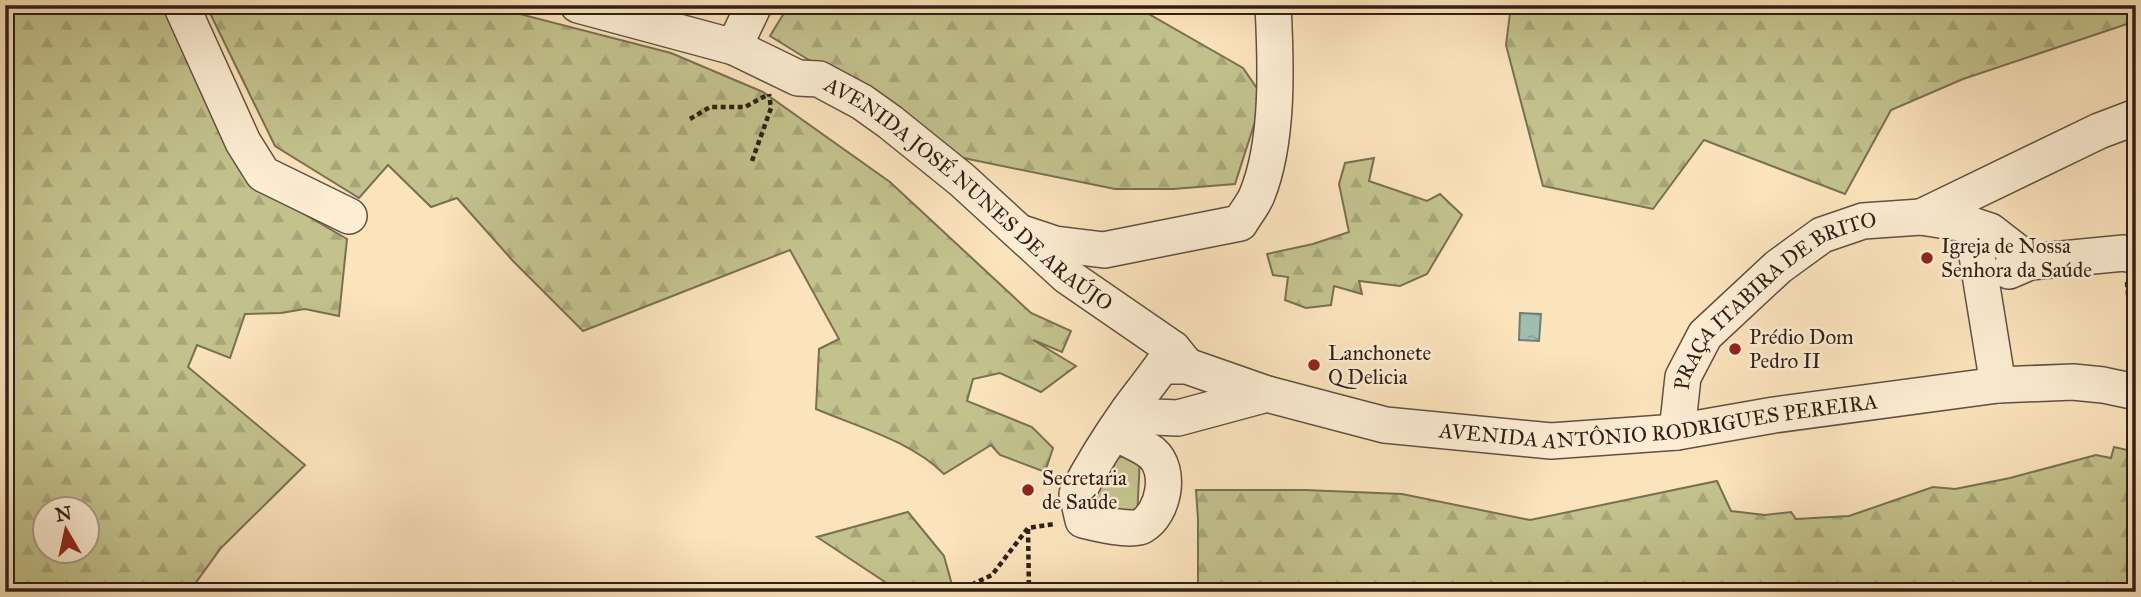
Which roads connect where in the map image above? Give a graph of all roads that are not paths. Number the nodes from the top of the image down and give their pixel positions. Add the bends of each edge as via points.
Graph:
1 (181, 5) edge
2 (578, 5) edge
3 (754, 5) edge
4 (1273, 5) edge
5 (734, 47) junction
6 (798, 78) junction
7 (2136, 117) edge
8 (349, 216) dead end
9 (1921, 217) junction
10 (1972, 225) junction
11 (1020, 232) junction
12 (2130, 254) edge
13 (2031, 262) junction
14 (1982, 283) junction
15 (1174, 360) junction
16 (2135, 381) edge
17 (1998, 385) junction
18 (1267, 394) junction
19 (1677, 432) junction

1 - 8 street via 243,142 263,174
2 - 5 street
3 - 5 street
4 - 11 street via 1277,73 1268,158 1256,197 1240,223 1104,250 1055,244
5 - 6 street
6 - 11 street, AVENIDA JOSÉ NUNES DE ARAÚJO via 819,79 862,102
6 - 15 street, AVENIDA JOSÉ NUNES DE ARAÚJO via 810,95 929,176 1069,304
7 - 9 street
9 - 10 street
9 - 19 street, PRAÇA ITABIRA DE BRITO via 1863,221 1822,234 1778,267 1704,335 1683,377
10 - 13 street via 1990,231
10 - 14 street
11 - 15 street, AVENIDA JOSÉ NUNES DE ARAÚJO
12 - 13 street
13 - 14 street
14 - 17 street
15 - 18 street, AVENIDA ANTÔNIO RODRIGUES PEREIRA
15 - 18 street via 1122,421 1178,418
16 - 17 street, AVENIDA ANTÔNIO RODRIGUES PEREIRA
17 - 19 street, AVENIDA ANTÔNIO RODRIGUES PEREIRA
18 - 19 street, AVENIDA ANTÔNIO RODRIGUES PEREIRA via 1385,425 1551,441

